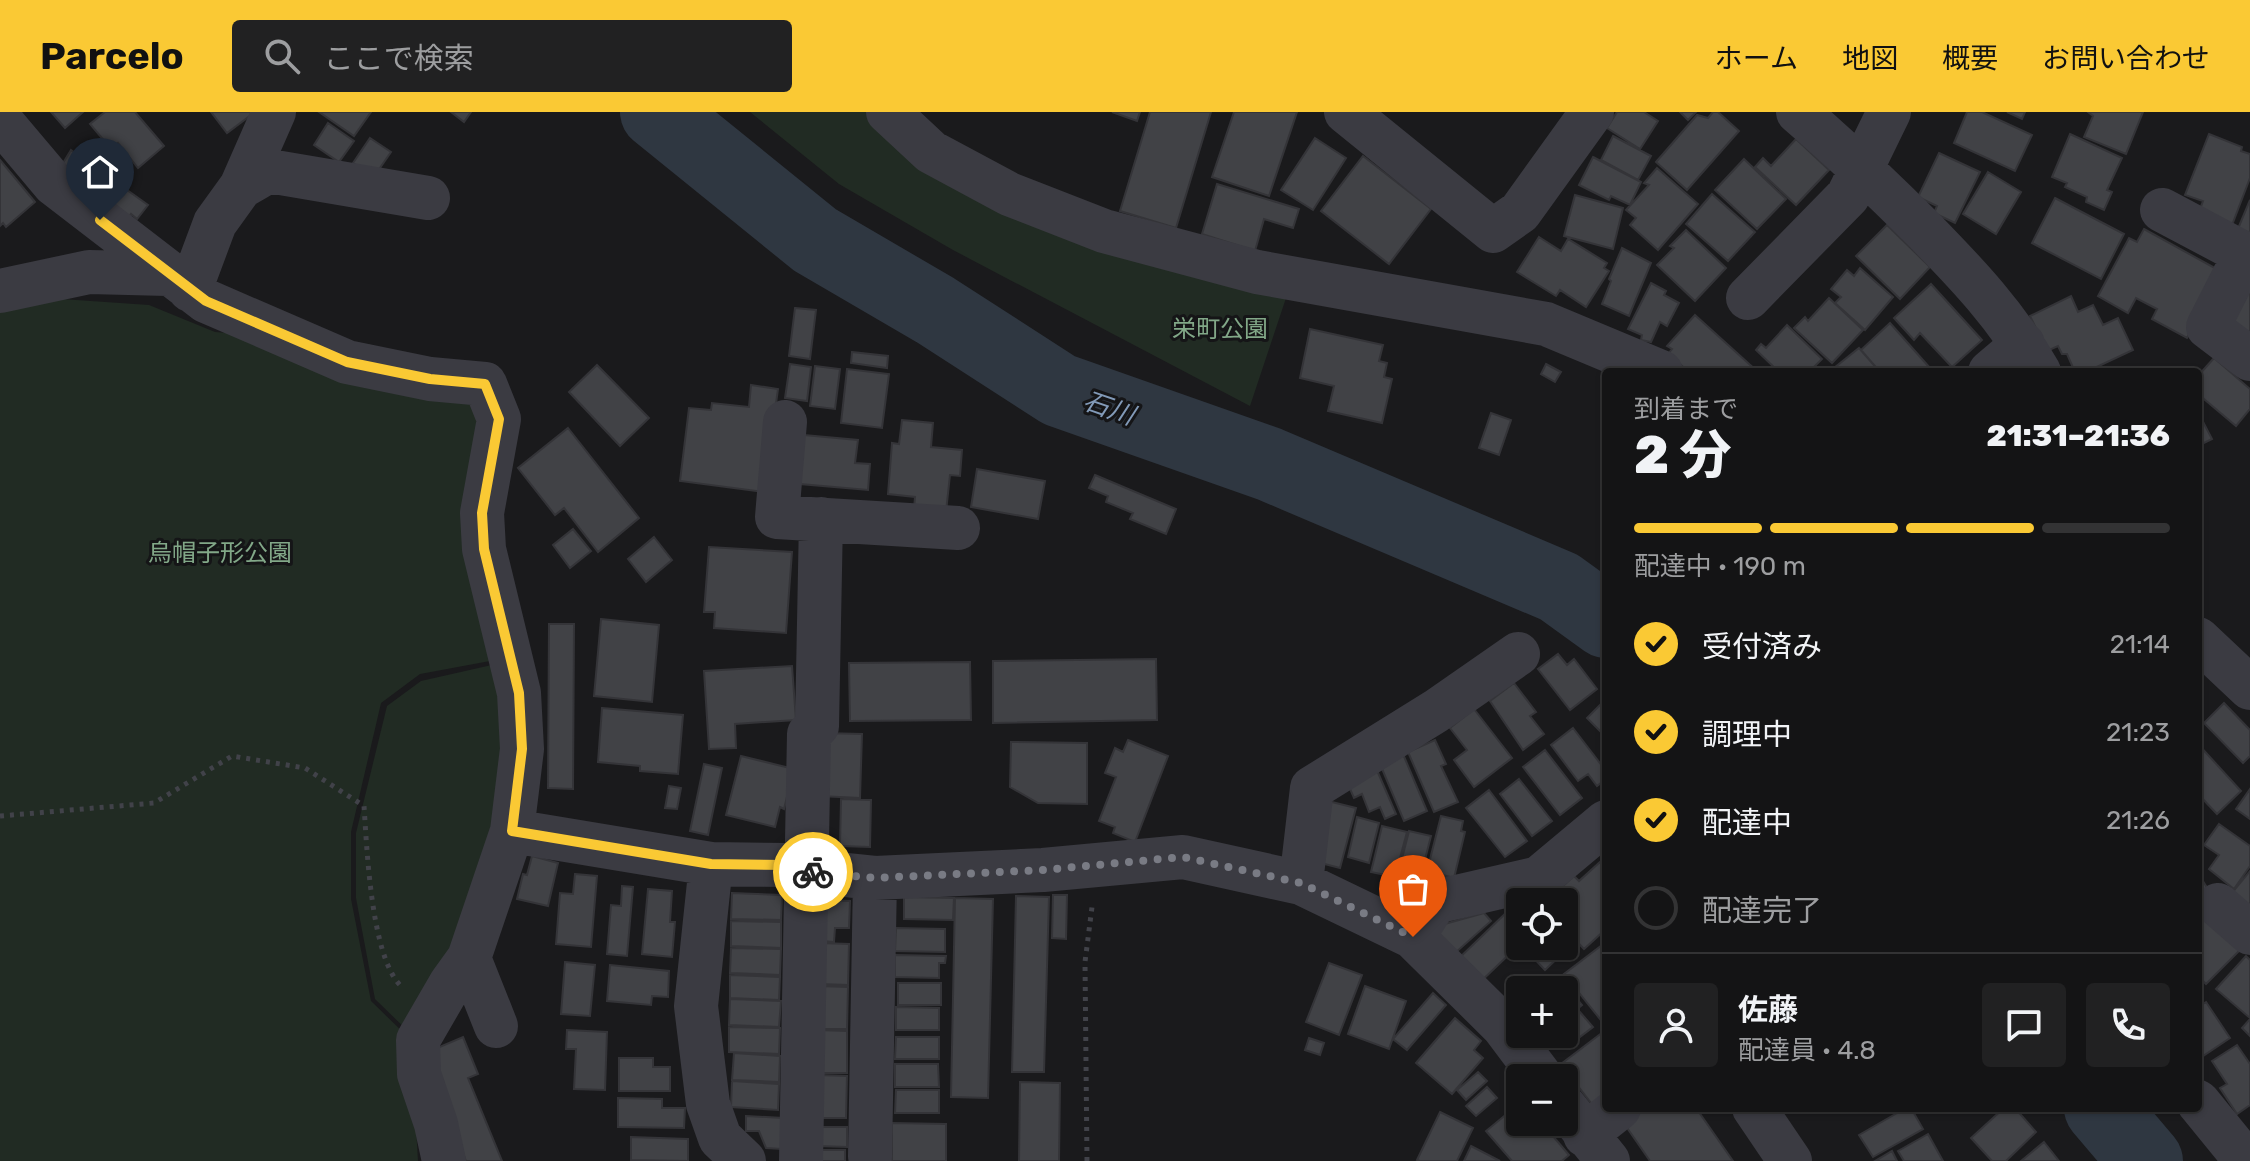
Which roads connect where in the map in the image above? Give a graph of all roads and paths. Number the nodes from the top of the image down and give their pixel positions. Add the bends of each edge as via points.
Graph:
1 (274, 112) edge
2 (888, 112) edge
3 (1346, 112) edge
4 (1592, 112) edge
5 (1798, 112) edge
6 (1889, 112) edge
7 (0, 120) edge
8 (1861, 167) junction
9 (241, 187) junction
10 (428, 198) dead end
11 (2162, 210) dead end
12 (179, 282) junction
13 (2, 289) edge
14 (1748, 298) dead end
15 (2031, 358) edge
16 (2250, 359) edge
17 (1651, 368) edge
18 (2002, 368) edge
19 (785, 422) dead end
20 (821, 519) junction
21 (958, 528) dead end
22 (2202, 643) edge
23 (1518, 654) dead end
24 (2250, 688) edge
25 (0, 816) edge
26 (1602, 825) edge
27 (512, 831) junction
28 (711, 864) junction
29 (1098, 865) junction
30 (808, 871) junction
31 (875, 878) junction
32 (1301, 883) junction
33 (2218, 905) dead end
34 (2250, 933) edge
35 (1413, 937) junction
36 (469, 958) junction
37 (433, 1016) junction
38 (496, 1026) dead end
39 (1532, 1064) edge
40 (2202, 1107) edge
41 (1614, 1112) edge
42 (1757, 1112) edge
43 (1586, 1134) edge
44 (870, 1156) dead end
45 (444, 1161) edge
46 (744, 1161) edge
47 (801, 1161) edge
48 (1087, 1161) edge
49 (1790, 1161) edge
50 (2246, 1161) edge

1 - 9 street
2 - 17 street via 931,152 1009,194 1104,231 1257,272 1546,324
3 - 4 street via 1493,231 1520,212
5 - 8 street
6 - 8 street
7 - 12 street via 54,184
8 - 14 street via 1848,196
8 - 15 street via 1981,288
9 - 10 street via 269,171
9 - 12 street
11 - 16 street via 2245,254 2208,327
12 - 13 street via 89,272
12 - 27 street via 206,301 347,362 485,384 499,419 482,513 484,549 519,693 522,749
15 - 18 street
19 - 20 street via 777,517
20 - 21 street
20 - 30 street via 817,726 809,734
22 - 24 street
23 - 32 street via 1312,788
25 - 37 path via 154,803 232,756 305,768 364,806 370,892 391,977
26 - 35 street via 1539,878 1435,902
27 - 28 street
27 - 36 street
28 - 30 street via 790,865
28 - 46 street via 696,1006 708,1104 720,1138
29 - 31 street
29 - 32 street via 1183,857
29 - 48 path via 1085,962
30 - 31 street
30 - 47 street
31 - 44 street
32 - 35 street
33 - 34 street
35 - 39 street via 1503,1026
36 - 37 street
36 - 38 street
37 - 45 street via 418,1040 419,1074
40 - 50 street
41 - 43 street
42 - 49 street

